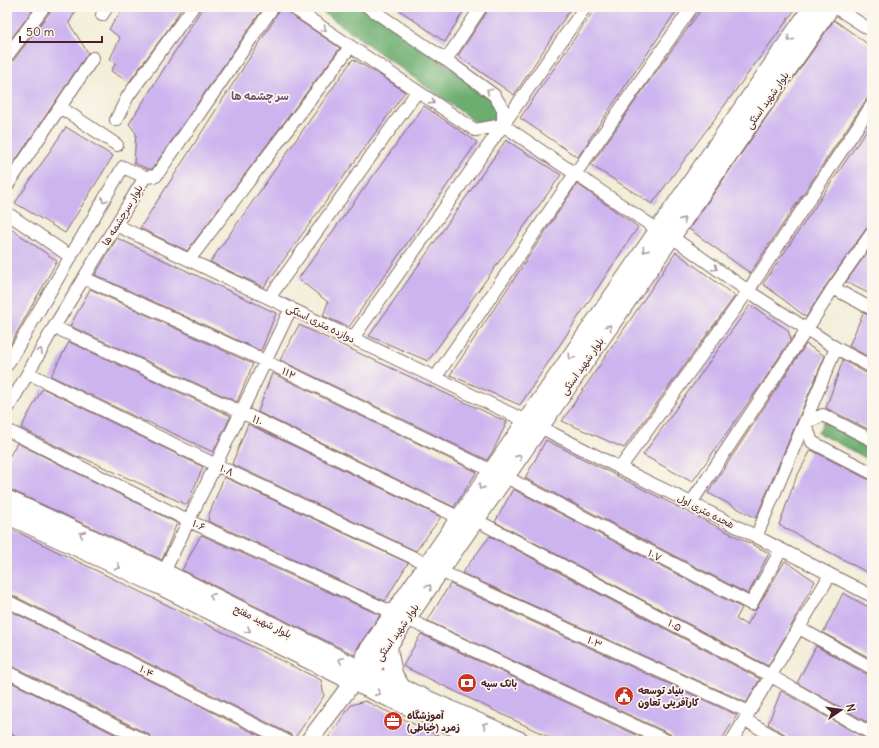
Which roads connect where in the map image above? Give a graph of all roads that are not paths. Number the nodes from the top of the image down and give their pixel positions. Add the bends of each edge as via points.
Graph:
1 (44, 7) edge
2 (193, 7) edge
3 (273, 7) edge
4 (292, 7) edge
5 (481, 7) edge
6 (585, 7) edge
7 (692, 7) edge
8 (812, 7) edge
9 (831, 7) edge
10 (835, 7) edge
11 (371, 8) edge
12 (872, 31) edge
13 (350, 47) junction
14 (7, 56) edge
15 (93, 58) dead end
16 (446, 60) junction
17 (417, 92) junction
18 (872, 105) edge
19 (60, 107) junction
20 (116, 120) dead end
21 (503, 125) junction
22 (117, 145) dead end
23 (715, 162) junction
24 (575, 174) junction
25 (145, 177) junction
26 (7, 186) edge
27 (7, 213) edge
28 (116, 225) junction
29 (665, 234) junction
30 (872, 234) edge
31 (71, 257) junction
32 (189, 260) junction
33 (84, 278) junction
34 (833, 288) junction
35 (748, 291) junction
36 (269, 298) junction
37 (291, 308) junction
38 (872, 309) edge
39 (54, 327) junction
40 (807, 329) junction
41 (353, 338) junction
42 (836, 348) junction
43 (265, 361) junction
44 (7, 365) edge
45 (872, 367) edge
46 (28, 373) junction
47 (436, 378) junction
48 (7, 410) edge
49 (241, 412) junction
50 (805, 423) junction
51 (533, 424) junction
52 (7, 430) edge
53 (872, 440) edge
54 (216, 465) junction
55 (620, 468) junction
56 (872, 473) edge
57 (499, 474) junction
58 (7, 499) edge
59 (691, 503) junction
60 (7, 515) edge
61 (468, 519) junction
62 (189, 521) junction
63 (756, 537) junction
64 (98, 549) junction
65 (781, 550) junction
66 (434, 568) junction
67 (164, 572) junction
68 (830, 575) junction
69 (872, 596) edge
70 (7, 601) edge
71 (400, 616) junction
72 (799, 628) junction
73 (389, 644) junction
74 (872, 668) edge
75 (7, 672) edge
76 (358, 676) junction
77 (771, 676) junction
78 (403, 689) junction
79 (747, 716) junction
80 (872, 734) edge
81 (7, 739) edge
82 (12, 741) edge
83 (145, 741) edge
84 (288, 741) edge
85 (309, 741) edge
86 (485, 741) edge
87 (521, 741) edge
88 (667, 741) edge
89 (732, 741) edge
90 (782, 741) edge

1 - 14 street
2 - 20 street via 128,96
3 - 25 street via 156,176
4 -> 13 street
5 - 16 street
6 - 21 street
7 - 24 street
8 -> 23 main road, بلوار شهید استکی
9 - 23 main road, بلوار شهید استکی
10 - 12 street
11 - 16 street
13 - 17 street
13 - 32 street
15 - 19 street
21 -> 16 street via 503,109 494,95
17 -> 21 street via 475,130
17 - 36 street
18 - 35 street
19 - 22 street
19 - 26 street
21 - 24 street
21 - 41 street
23 - 29 main road, بلوار شهید استکی
24 - 29 street
24 - 47 street
25 - 28 street, بلوار سرچشمه ها
25 -> 31 street, بلوار سرچشمه ها via 124,167
27 - 31 street
28 - 32 street, دوازده متری استکی
28 - 33 street, بلوار سرچشمه ها
29 -> 35 street
29 - 51 main road, بلوار شهید استکی
30 - 34 street
31 - 44 street, بلوار سرچشمه ها
32 - 36 street, دوازده متری استکی
33 - 39 street, بلوار سرچشمه ها
33 - 43 street, ۱۱۲
34 - 38 street
34 - 40 street
35 - 40 street
35 - 55 street
36 - 37 street, دوازده متری استکی
37 - 41 street, دوازده متری استکی
37 - 43 street
46 -> 39 street, بلوار سرچشمه ها
39 - 49 street, ۱۱۰
40 - 42 street
40 - 59 street
41 - 47 street, دوازده متری استکی
42 - 45 street
42 - 50 street
43 - 49 street
43 - 57 street, ۱۱۲
46 - 48 street, بلوار سرچشمه ها
46 - 54 street, ۱۰۸
47 - 51 street, دوازده متری استکی
49 - 54 street
49 - 61 street, ۱۱۰
50 - 53 street via 823,415
50 - 56 street via 812,442
50 - 63 street
51 - 55 street, هجده متری اول
51 - 57 main road, بلوار شهید استکی
52 - 62 street, ۱۰۶
54 - 62 street
54 - 66 street, ۱۰۸
55 - 59 street, هجده متری اول
57 - 61 main road, بلوار شهید استکی
57 - 65 street, ۱۰۷ via 750,604
64 -> 58 main road, بلوار شهید مفتح
59 - 63 street, هجده متری اول
60 - 64 main road, بلوار شهید مفتح
61 - 66 main road, بلوار شهید استکی
61 - 77 street, ۱۰۵
62 - 67 street
62 - 71 street, ۱۰۶
63 - 65 street, هجده متری اول
64 - 67 main road, بلوار شهید مفتح
64 -> 76 main road, بلوار شهید مفتح via 158,585
65 - 68 street, هجده متری اول
66 - 71 main road, بلوار شهید استکی
66 - 79 street, ۱۰۳
76 -> 67 main road, بلوار شهید مفتح
68 - 69 street, هجده متری اول
68 - 72 street
70 - 84 street, ۱۰۴
71 - 73 main road, بلوار شهید استکی
71 - 76 main road, بلوار شهید استکی via 366,653
71 - 88 street, ۱۰۶
72 - 74 street
72 - 77 street
73 - 76 main road, بلوار شهید استکی via 377,662
73 - 78 main road via 394,674
75 - 83 street
76 - 78 main road, بلوار شهید مفتح
76 - 85 main road
76 -> 86 main road, بلوار شهید مفتح
77 - 79 street
77 - 80 street, ۱۰۵
87 -> 78 main road, بلوار شهید مفتح
79 - 89 street
79 - 90 street, ۱۰۳
81 - 82 street

